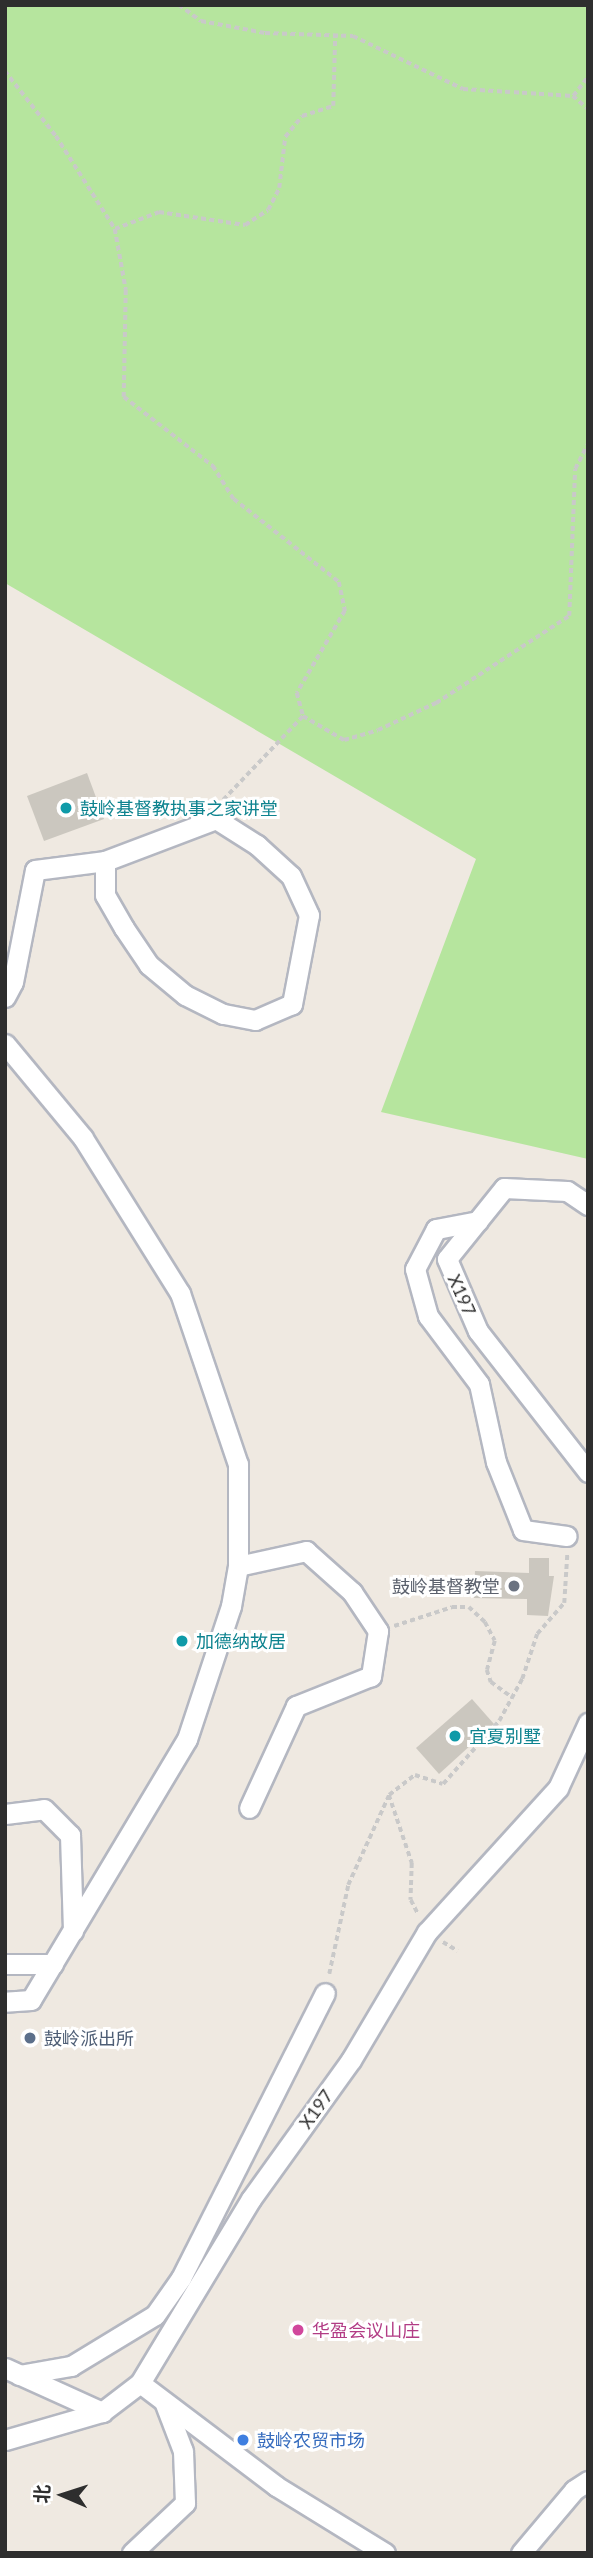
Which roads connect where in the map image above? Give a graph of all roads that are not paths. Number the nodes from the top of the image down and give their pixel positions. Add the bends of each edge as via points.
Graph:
1 (105, 862) junction
2 (5, 997) edge
3 (5, 1044) edge
4 (588, 1205) edge
5 (478, 1221) junction
6 (588, 1472) edge
7 (567, 1536) road end
8 (238, 1566) junction
9 (588, 1723) edge
10 (249, 1808) dead end
11 (5, 1814) edge
12 (73, 1931) junction
13 (5, 1964) edge
14 (53, 1964) junction
15 (325, 1993) road end
16 (5, 2002) edge
17 (181, 2278) junction
18 (171, 2332) junction
19 (12, 2372) edge
20 (139, 2384) junction
21 (165, 2403) junction
22 (102, 2412) junction
23 (5, 2440) edge
24 (588, 2481) edge
25 (131, 2553) edge
26 (385, 2553) edge
27 (521, 2553) edge

1 - 1 street via 216,819 257,845 291,876 309,915 292,1003 255,1020 223,1013 186,995 149,965 105,895
1 - 2 street via 35,870 13,982
3 - 8 street via 83,1138 180,1293 238,1464
4 - 5 street, X197 / X197 via 567,1191 504,1188
5 - 6 street, X197 / X197 via 447,1259 478,1331
5 - 7 street via 436,1229 415,1269 428,1316 479,1384 496,1462 523,1530
8 - 10 street via 306,1551 352,1592 378,1631 371,1676 296,1706
8 - 12 street via 231,1606 187,1739
9 - 18 street, X197 / X197 via 558,1788 427,1932 351,2060 251,2200
11 - 12 street via 44,1809 70,1835
12 - 14 street
13 - 14 street
14 - 16 street via 31,2000
15 - 17 street
17 - 18 street
17 - 19 street via 155,2315 82,2360 71,2366
18 - 20 street, X197 / X197
19 - 22 street
20 - 21 street
20 - 22 street, X197 / X197
21 - 25 street via 183,2451 185,2503
21 - 26 street via 276,2486
22 - 23 street, X197 / X197
24 - 27 street via 574,2490

